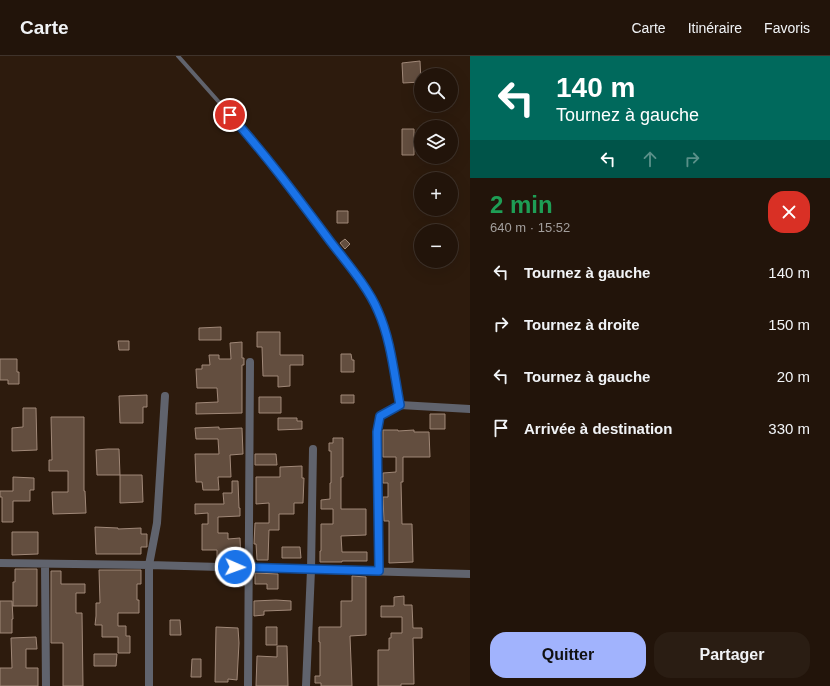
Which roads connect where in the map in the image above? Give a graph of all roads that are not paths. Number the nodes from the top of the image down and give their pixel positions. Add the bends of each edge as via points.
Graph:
1 (178, 56) edge
2 (250, 362) dead end
3 (165, 396) dead end
4 (400, 405) junction
5 (470, 409) edge
6 (313, 449) dead end
7 (0, 563) edge
8 (45, 564) junction
9 (149, 565) junction
10 (249, 567) junction
11 (310, 570) junction
12 (379, 571) junction
13 (470, 574) edge
14 (46, 686) edge
15 (149, 686) edge
16 (248, 686) edge
17 (306, 686) edge

1 - 4 lane via 265,155 368,292 387,337
2 - 10 street
3 - 9 street via 157,523
4 - 5 street
4 - 12 street via 380,416 377,432
6 - 11 street
7 - 8 street
8 - 9 street
8 - 14 street
9 - 10 street
9 - 15 street
10 - 11 street
10 - 16 street
11 - 12 street
11 - 17 street
12 - 13 street

